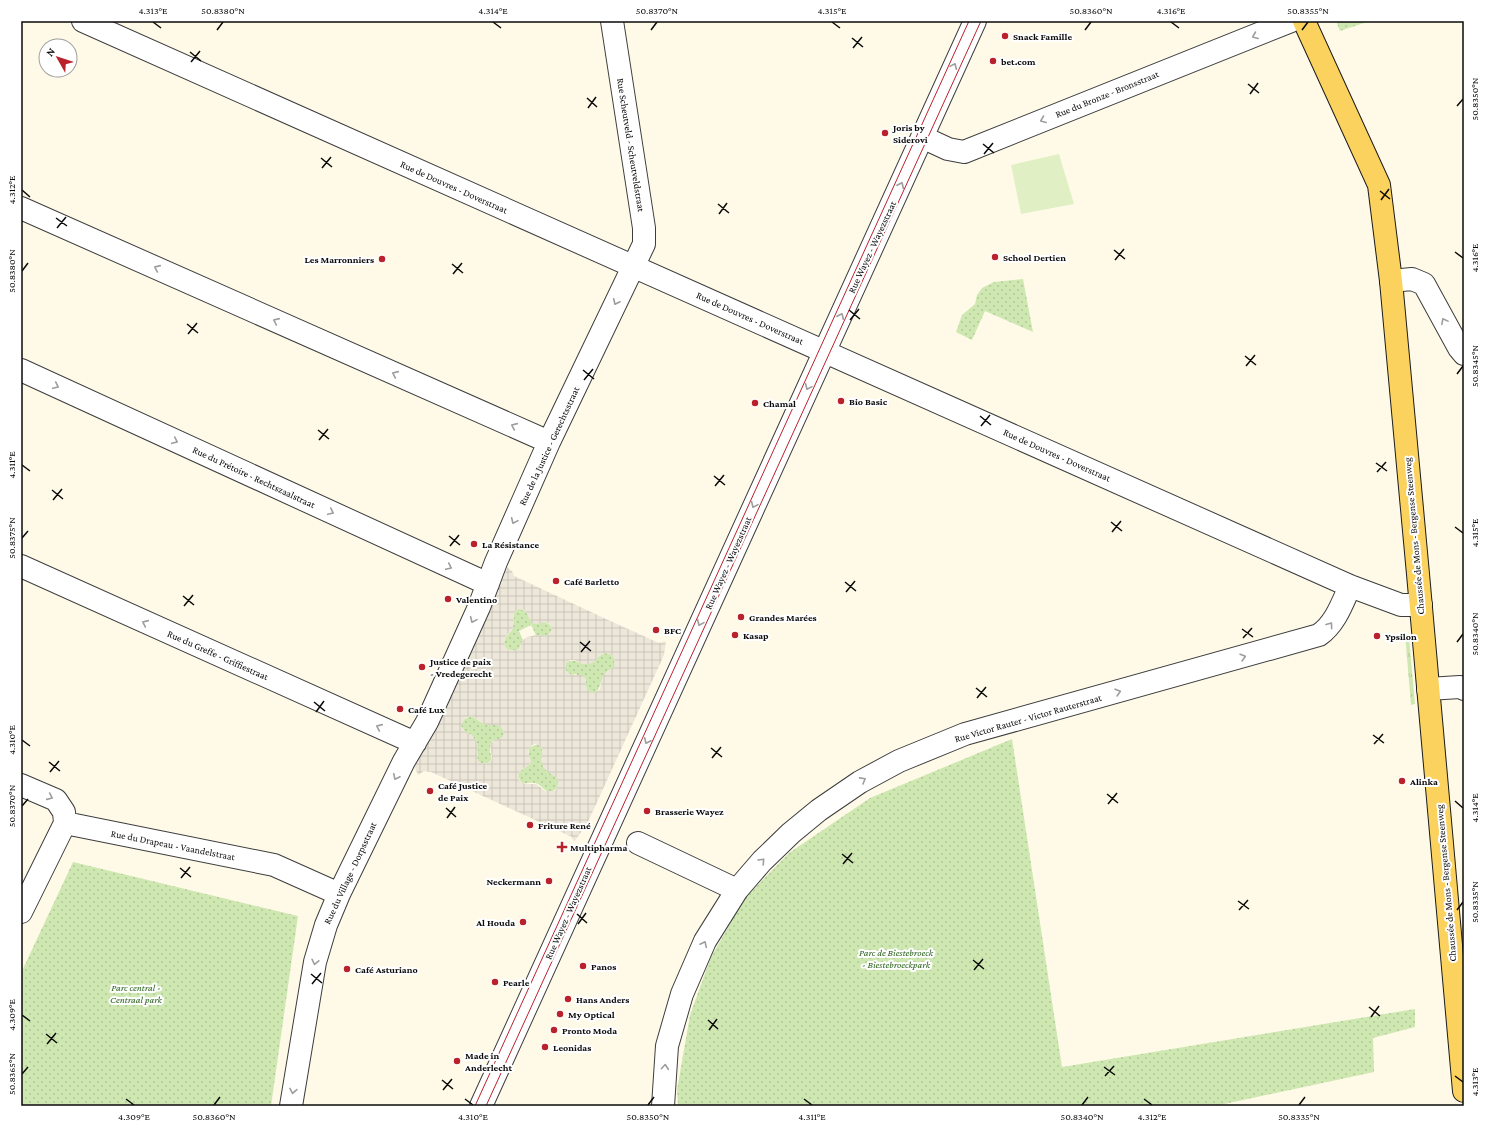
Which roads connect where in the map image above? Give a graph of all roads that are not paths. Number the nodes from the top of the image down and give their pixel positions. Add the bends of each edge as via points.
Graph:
1 (83, 21) edge
2 (612, 21) edge
3 (975, 21) edge
4 (1291, 21) edge
5 (1304, 21) edge
6 (922, 137) junction
7 (21, 208) edge
8 (633, 266) junction
9 (1390, 281) junction
10 (825, 351) junction
11 (1464, 354) edge
12 (21, 370) edge
13 (549, 442) junction
14 (21, 566) edge
15 (488, 584) junction
16 (1350, 586) junction
17 (1421, 605) junction
18 (1428, 689) junction
19 (1464, 689) edge
20 (415, 743) junction
21 (21, 785) edge
22 (65, 823) junction
23 (638, 843) dead end
24 (736, 890) junction
25 (339, 894) junction
26 (21, 912) edge
27 (1464, 1091) edge
28 (291, 1106) edge
29 (480, 1106) edge
30 (663, 1106) edge

1 - 8 street, Rue de Douvres - Doverstraat
2 - 8 street, Rue Scheutveld - Scheutveldstraat via 644,228 644,244
6 -> 3 street, Rue Wayez - Wayezstraat
4 -> 6 street, Rue du Bronze - Bronsstraat via 964,152 948,149
5 - 9 main road, Chaussée de Mons - Bergense Steenweg via 1379,185
10 -> 6 street, Rue Wayez - Wayezstraat
13 -> 7 street
8 - 10 street, Rue de Douvres - Doverstraat
8 -> 13 street, Rue de la Justice - Gerechtsstraat
11 -> 9 street via 1458,348 1424,284 1412,279
9 - 17 main road, Chaussée de Mons - Bergense Steenweg
10 - 16 street, Rue de Douvres - Doverstraat
10 -> 29 street, Rue Wayez - Wayezstraat
12 -> 15 street, Rue du Prétoire - Rechtszaalstraat
13 -> 15 street, Rue de la Justice - Gerechtsstraat
20 -> 14 street, Rue du Greffe - Griffiestraat
15 -> 20 street, Rue de la Justice - Gerechtsstraat via 427,722
16 - 17 street, Rue de Douvres - Doverstraat via 1401,605
24 -> 16 street, Rue Victor Rauter - Victor Rauterstraat via 774,849 818,810 898,761 965,734 1319,635 1328,629
17 - 18 main road, Chaussée de Mons - Bergense Steenweg
18 - 19 street via 1460,686
18 - 27 main road, Chaussée de Mons - Bergense Steenweg
20 -> 25 street, Rue du Village - Dorpsstraat
21 -> 22 street via 56,800 64,812
22 - 25 street, Rue du Drapeau - Vaandelstraat via 274,865
22 - 26 street
23 - 24 street
30 -> 24 street, Rue Victor Rauter - Victor Rauterstraat via 667,1046 682,994 705,941
25 -> 28 street, Rue du Village - Dorpsstraat via 315,962

